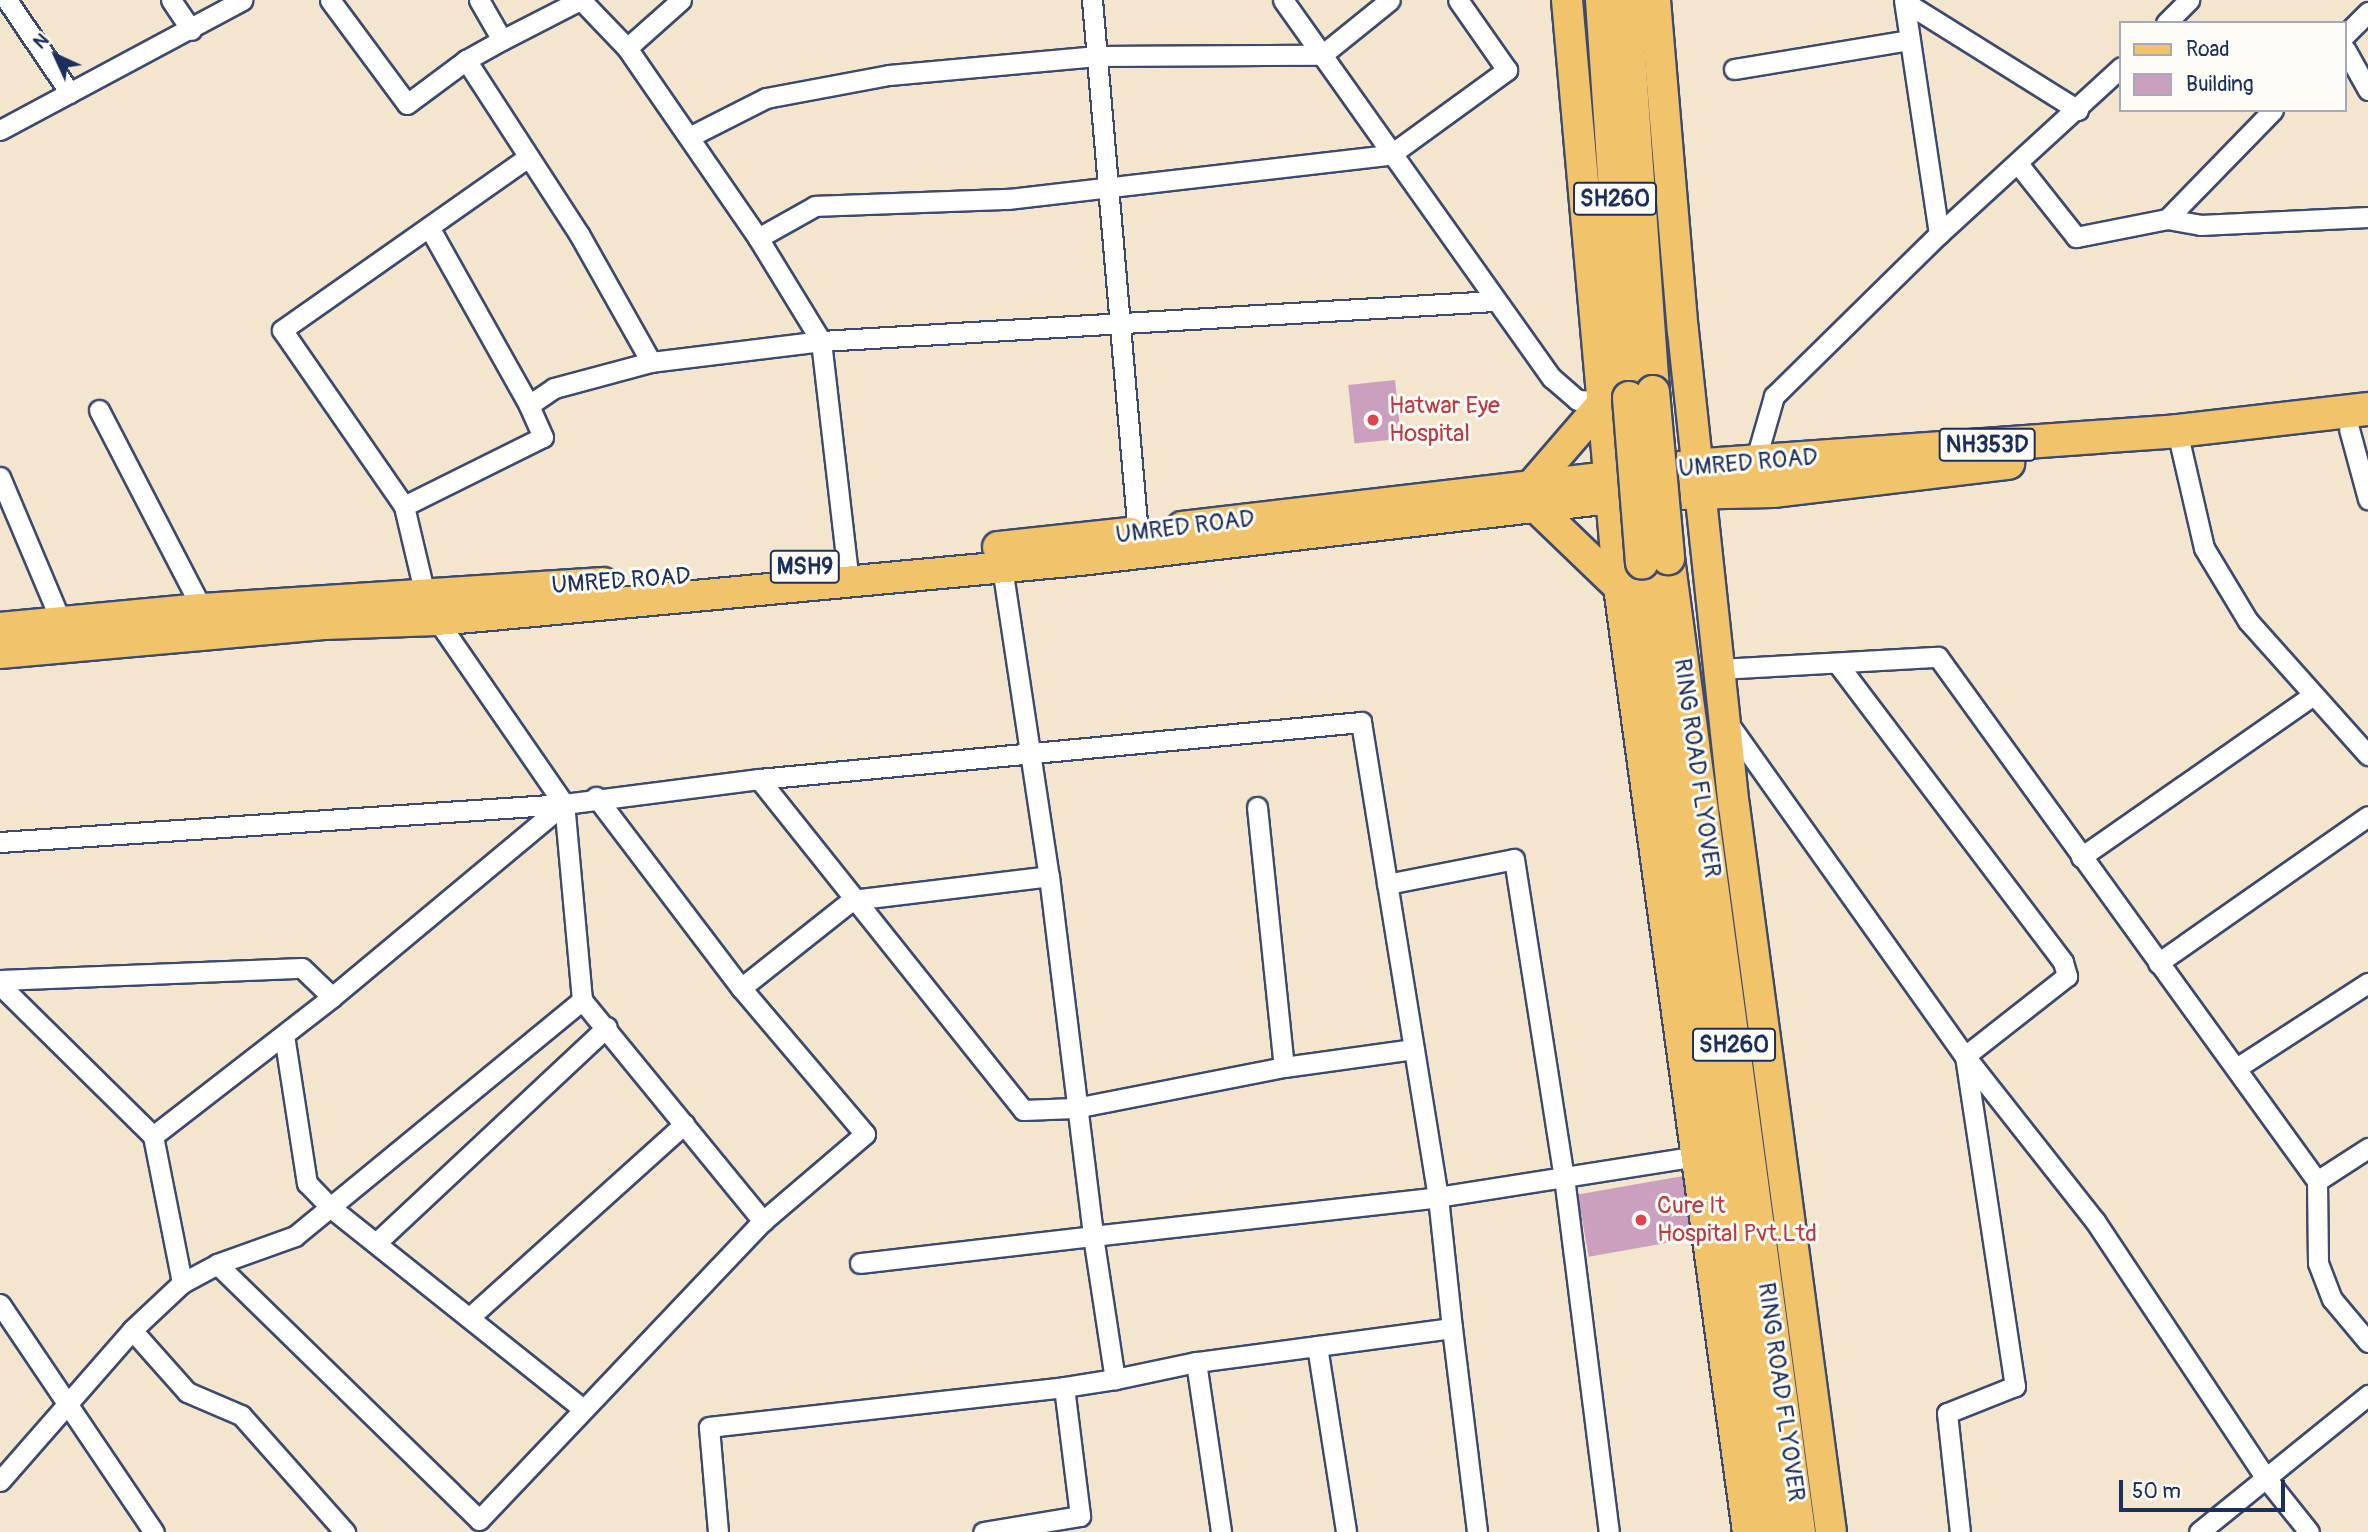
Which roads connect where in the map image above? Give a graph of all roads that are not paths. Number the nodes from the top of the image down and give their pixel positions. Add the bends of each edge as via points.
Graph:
1 (7, 0) edge
2 (171, 0) edge
3 (242, 0) edge
4 (330, 0) edge
5 (479, 0) edge
6 (580, 0) edge
7 (681, 0) edge
8 (1092, 0) edge
9 (1283, 0) edge
10 (1390, 0) edge
11 (1458, 0) edge
12 (1567, 0) edge
13 (1602, 0) edge
14 (1625, 0) edge
15 (1655, 0) edge
16 (2161, 0) edge
17 (1905, 1) edge
18 (2177, 11) edge
19 (2368, 12) edge
20 (191, 30) junction
21 (2347, 33) edge
22 (502, 40) junction
23 (1910, 40) junction
24 (627, 48) junction
25 (2347, 53) edge
26 (1322, 55) junction
27 (1097, 57) junction
28 (466, 60) junction
29 (2120, 68) edge
30 (1734, 69) dead end
31 (2368, 90) edge
32 (71, 93) junction
33 (2078, 110) junction
34 (2271, 112) edge
35 (0, 130) edge
36 (691, 136) junction
37 (1390, 155) junction
38 (528, 158) junction
39 (2019, 165) junction
40 (1107, 188) junction
41 (2368, 217) edge
42 (2167, 219) junction
43 (429, 228) junction
44 (1939, 234) junction
45 (758, 238) junction
46 (1494, 301) junction
47 (1118, 326) junction
48 (821, 341) junction
49 (651, 362) junction
50 (1621, 399) junction
51 (529, 405) junction
52 (1692, 407) junction
53 (99, 411) dead end
54 (2362, 422) edge
55 (2179, 441) junction
56 (1755, 462) junction
57 (0, 477) edge
58 (1699, 480) junction
59 (1608, 487) junction
60 (1533, 496) junction
61 (2368, 499) edge
62 (404, 506) junction
63 (1138, 541) junction
64 (1655, 560) junction
65 (1002, 567) junction
66 (847, 573) junction
67 (1619, 587) junction
68 (431, 607) junction
69 (202, 609) junction
70 (0, 628) edge
71 (67, 635) junction
72 (0, 653) edge
73 (1837, 663) junction
74 (1720, 669) junction
75 (2312, 696) junction
76 (1725, 719) junction
77 (1030, 752) junction
78 (2368, 755) edge
79 (759, 779) junction
80 (596, 797) junction
81 (565, 804) junction
82 (1257, 807) dead end
83 (2368, 816) edge
84 (0, 842) edge
85 (2081, 857) junction
86 (1049, 876) junction
87 (1387, 884) junction
88 (852, 900) junction
89 (2158, 963) junction
90 (0, 982) edge
91 (2368, 983) edge
92 (741, 988) junction
93 (332, 997) junction
94 (582, 1000) junction
95 (607, 1027) junction
96 (284, 1035) junction
97 (1414, 1049) junction
98 (1965, 1056) junction
99 (1284, 1067) junction
100 (2238, 1067) junction
101 (1075, 1108) junction
102 (684, 1124) junction
103 (153, 1136) junction
104 (2368, 1148) edge
105 (1697, 1156) junction
106 (1564, 1177) junction
107 (2317, 1181) junction
108 (1438, 1197) junction
109 (330, 1207) junction
110 (763, 1221) junction
111 (1093, 1236) junction
112 (376, 1242) junction
113 (860, 1262) dead end
114 (217, 1264) junction
115 (182, 1283) junction
116 (0, 1304) edge
117 (471, 1316) junction
118 (1452, 1328) junction
119 (132, 1329) junction
120 (2368, 1342) edge
121 (1317, 1346) junction
122 (1196, 1362) junction
123 (1115, 1379) junction
124 (1064, 1387) junction
125 (68, 1403) junction
126 (2364, 1405) edge
127 (583, 1409) junction
128 (2265, 1477) junction
129 (0, 1480) edge
130 (1081, 1524) edge
131 (484, 1526) edge
132 (154, 1532) edge
133 (345, 1532) edge
134 (718, 1532) edge
135 (982, 1532) edge
136 (1221, 1532) edge
137 (1346, 1532) edge
138 (1478, 1532) edge
139 (1609, 1532) edge
140 (1748, 1532) edge
141 (1768, 1532) edge
142 (1799, 1532) edge
143 (1831, 1532) edge
144 (1960, 1532) edge
145 (2199, 1532) edge
146 (2309, 1532) edge

1 - 32 street
2 - 20 street
3 - 20 street
4 - 28 street via 407,104
5 - 22 street
6 - 22 street
6 - 24 street
7 - 24 street
8 - 27 street
9 - 26 street
10 - 26 street
11 - 37 street via 1507,70
12 - 50 main road
13 - 50 highway, RING ROAD FLYOVER / SH260
14 - 50 highway, RING ROAD FLYOVER / SH260
15 - 52 main road
16 - 18 street
17 - 23 street
17 - 33 street
19 - 21 street
20 - 32 street
22 - 28 street
23 - 30 street
23 - 44 street
24 - 36 street
25 - 31 street
26 - 27 street
26 - 37 street
27 - 36 street via 889,75 766,98
27 - 40 street
28 - 38 street
29 - 33 street
32 - 35 street
33 - 39 street
34 - 42 street
36 - 45 street
37 - 40 street
37 - 46 street
38 - 43 street
38 - 49 street via 579,234
39 - 42 street via 2076,237
39 - 44 street
40 - 45 street via 1007,198 815,206
40 - 47 street
41 - 42 street via 2200,225
43 - 51 street
43 - 62 street via 282,330
44 - 56 street via 1774,396
45 - 48 street
46 - 47 street
46 - 50 street via 1565,394 1577,400
47 - 48 street
47 - 63 street
48 - 49 street
48 - 66 street
49 - 51 street via 554,388
50 - 52 street
50 - 59 main road
50 - 60 main road
50 - 64 highway, RING ROAD FLYOVER / SH260, bridge
51 - 62 street via 543,437
52 - 58 main road
53 - 69 street
54 - 55 highway, NH353D
54 - 61 street
55 - 56 highway, UMRED ROAD / NH353D
55 - 58 highway, NH353D via 2146,449 1773,491
55 - 75 street via 2204,548 2248,621
56 - 58 highway, UMRED ROAD / NH353D
57 - 71 street
58 - 59 highway, NH353D
58 - 74 main road
59 - 60 main road, UMRED ROAD
59 - 67 main road
60 - 63 main road, UMRED ROAD / MSH9
60 - 67 main road
62 - 68 street
63 - 65 main road
63 - 66 main road, UMRED ROAD / MSH9
64 - 141 highway, RING ROAD FLYOVER / SH260
64 - 142 highway, RING ROAD FLYOVER / SH260
65 - 66 main road
65 - 77 street
66 - 68 main road, UMRED ROAD / MSH9
67 - 105 main road
68 - 69 main road, UMRED ROAD / MSH9
68 - 71 main road via 324,624
68 - 81 street
69 - 71 main road, UMRED ROAD / MSH9
70 - 71 main road, UMRED ROAD / MSH9
71 - 72 main road
73 - 74 street
73 - 85 street via 1938,657
73 - 98 street via 2063,962 2067,976
74 - 76 main road
75 - 78 street
75 - 85 street
76 - 98 street
76 - 143 main road
77 - 79 street
77 - 86 street
77 - 87 street via 1361,722
79 - 80 street
79 - 88 street
80 - 81 street
80 - 92 street
81 - 84 street
81 - 93 street
81 - 94 street
82 - 99 street
83 - 89 street
85 - 89 street
86 - 88 street
86 - 101 street
87 - 97 street
87 - 106 street via 1514,859
88 - 92 street
88 - 101 street via 968,1036 1023,1110
89 - 100 street
90 - 93 street via 302,968
90 - 103 street
91 - 100 street
92 - 110 street via 865,1134
93 - 96 street
94 - 95 street
94 - 109 street
95 - 102 street
95 - 112 street
96 - 103 street
96 - 109 street via 307,1183
97 - 99 street
97 - 108 street
98 - 128 street via 2095,1221
98 - 144 street via 2015,1386 1947,1413
99 - 101 street
100 - 107 street
101 - 111 street
102 - 110 street
102 - 117 street
103 - 115 street
104 - 107 street
105 - 106 street
105 - 140 main road
106 - 108 street
106 - 139 street
107 - 120 street via 2318,1263 2332,1300
108 - 111 street
108 - 118 street
109 - 112 street
109 - 114 street via 295,1236
110 - 127 street
111 - 113 street
111 - 123 street
112 - 117 street
114 - 115 street
114 - 131 street
115 - 119 street
116 - 125 street
117 - 127 street
118 - 121 street
118 - 138 street
119 - 125 street
119 - 133 street via 187,1392 241,1415
121 - 122 street
121 - 137 street
122 - 123 street
122 - 136 street
123 - 124 street
124 - 130 street
124 - 134 street via 709,1427
125 - 129 street
125 - 132 street
126 - 128 street
127 - 131 street
128 - 145 street
128 - 146 street
130 - 135 street

